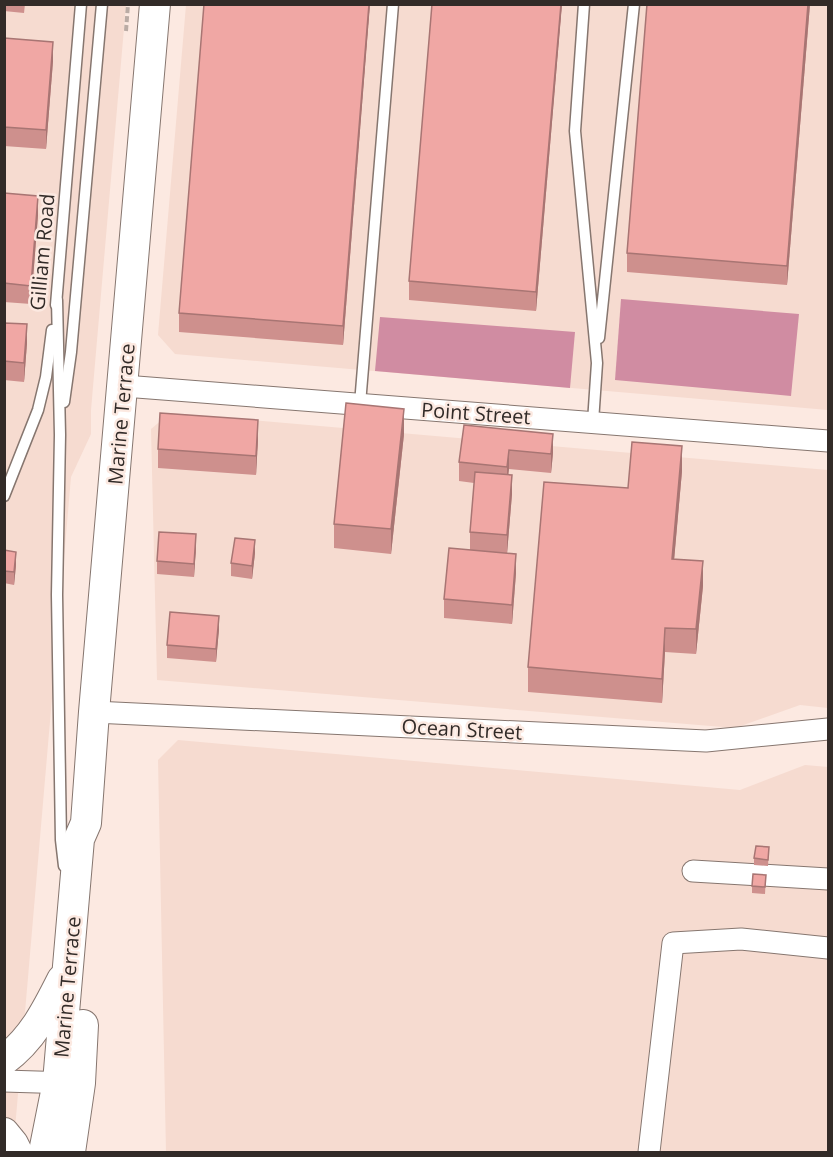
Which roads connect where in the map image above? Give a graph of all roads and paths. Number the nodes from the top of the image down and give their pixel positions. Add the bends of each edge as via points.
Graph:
1 (81, 4) edge
2 (102, 4) edge
3 (155, 4) edge
4 (393, 4) edge
5 (584, 4) edge
6 (634, 4) edge
7 (57, 300) junction
8 (597, 363) junction
9 (124, 386) junction
10 (360, 404) junction
11 (593, 422) junction
12 (60, 435) junction
13 (828, 441) edge
14 (4, 496) edge
15 (94, 712) junction
16 (828, 729) edge
17 (86, 823) junction
18 (693, 871) dead end
19 (828, 879) edge
20 (75, 902) junction
21 (828, 948) edge
22 (68, 968) junction
23 (4, 1060) edge
24 (4, 1081) edge
25 (69, 1083) junction
26 (4, 1133) edge
27 (17, 1152) edge
28 (44, 1152) edge
29 (70, 1152) edge
30 (649, 1152) edge

1 - 7 lane, Gilliam Road
2 - 12 lane
3 - 9 main road, Marine Terrace
4 - 10 lane
5 - 8 lane via 575,132
6 - 8 lane
7 - 12 lane
7 - 14 lane, Gilliam Road via 38,410
8 - 11 lane
9 - 10 street, Point Street
9 - 15 main road, Marine Terrace
10 - 11 street, Point Street
11 - 13 street, Point Street
12 - 20 lane via 57,595 61,840 64,872
15 - 16 street, Ocean Street via 706,741
15 - 17 main road, Marine Terrace
17 - 20 main road, Marine Terrace via 79,839
17 - 25 main road, Marine Terrace via 92,833
18 - 19 street
20 - 22 main road, Marine Terrace
21 - 30 street via 741,939 673,943
22 - 23 main road via 44,1015
22 - 25 main road, Marine Terrace
24 - 25 street
25 - 28 main road, Marine Terrace
25 - 29 main road, Marine Terrace
26 - 27 main road

